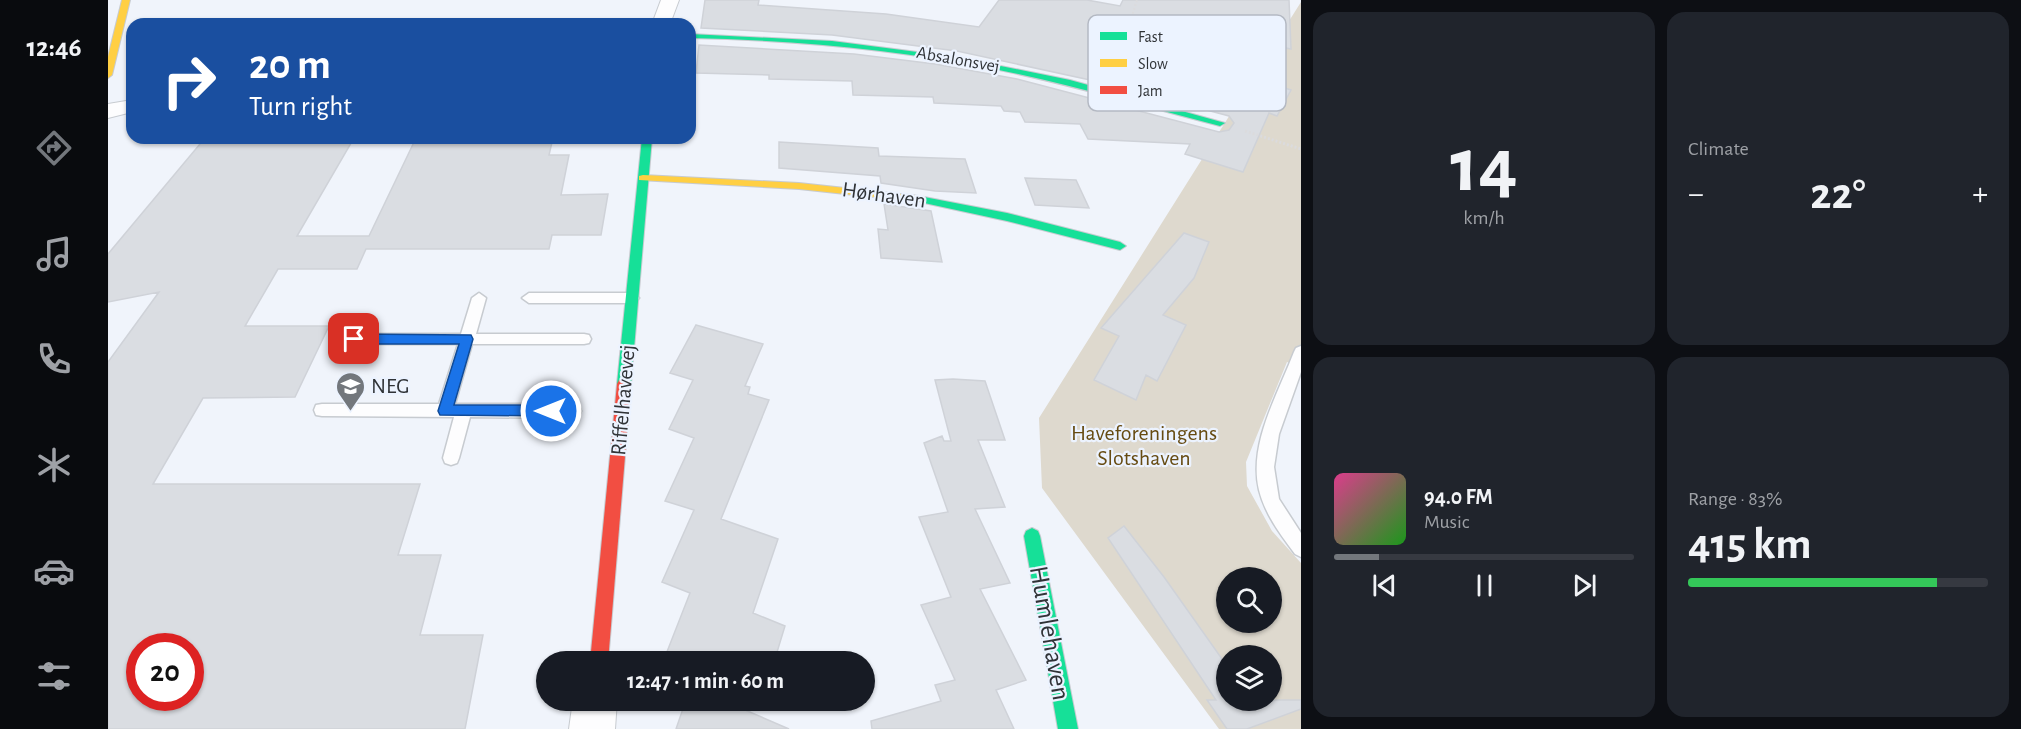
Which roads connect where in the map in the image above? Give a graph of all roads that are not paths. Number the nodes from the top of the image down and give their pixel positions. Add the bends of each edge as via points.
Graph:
1 (126, 0) edge
2 (670, 0) edge
3 (663, 18) edge
4 (696, 36) edge
5 (108, 75) edge
6 (1088, 87) edge
7 (126, 107) edge
8 (108, 111) edge
9 (1177, 111) edge
10 (1220, 123) dead end
11 (646, 144) edge
12 (643, 178) junction
13 (1120, 246) dead end
14 (479, 298) dead end
15 (529, 298) dead end
16 (632, 298) junction
17 (354, 339) dead end
18 (467, 339) junction
19 (584, 339) dead end
20 (1301, 352) edge
21 (322, 410) dead end
22 (445, 411) junction
23 (464, 411) junction
24 (573, 411) dead end
25 (451, 458) dead end
26 (1032, 536) dead end
27 (1301, 548) edge
28 (600, 651) edge
29 (594, 711) edge
30 (592, 729) edge
31 (1068, 729) edge

1 - 5 street
2 - 3 street
4 - 6 street, Absalonsvej via 770,37 912,52
7 - 8 street
9 - 10 street, Absalonsvej
11 - 12 street, Riffelhavevej
12 - 13 street, Hørhaven via 806,185 895,195 992,213
12 - 16 street, Riffelhavevej
14 - 18 lane
15 - 16 lane
16 - 28 street, Riffelhavevej
17 - 18 lane
18 - 19 lane
18 - 22 lane
20 - 27 lane via 1270,438 1266,484 1271,501
21 - 22 lane
22 - 23 lane
23 - 24 lane
23 - 25 lane
26 - 31 street, Humlehaven
29 - 30 street

